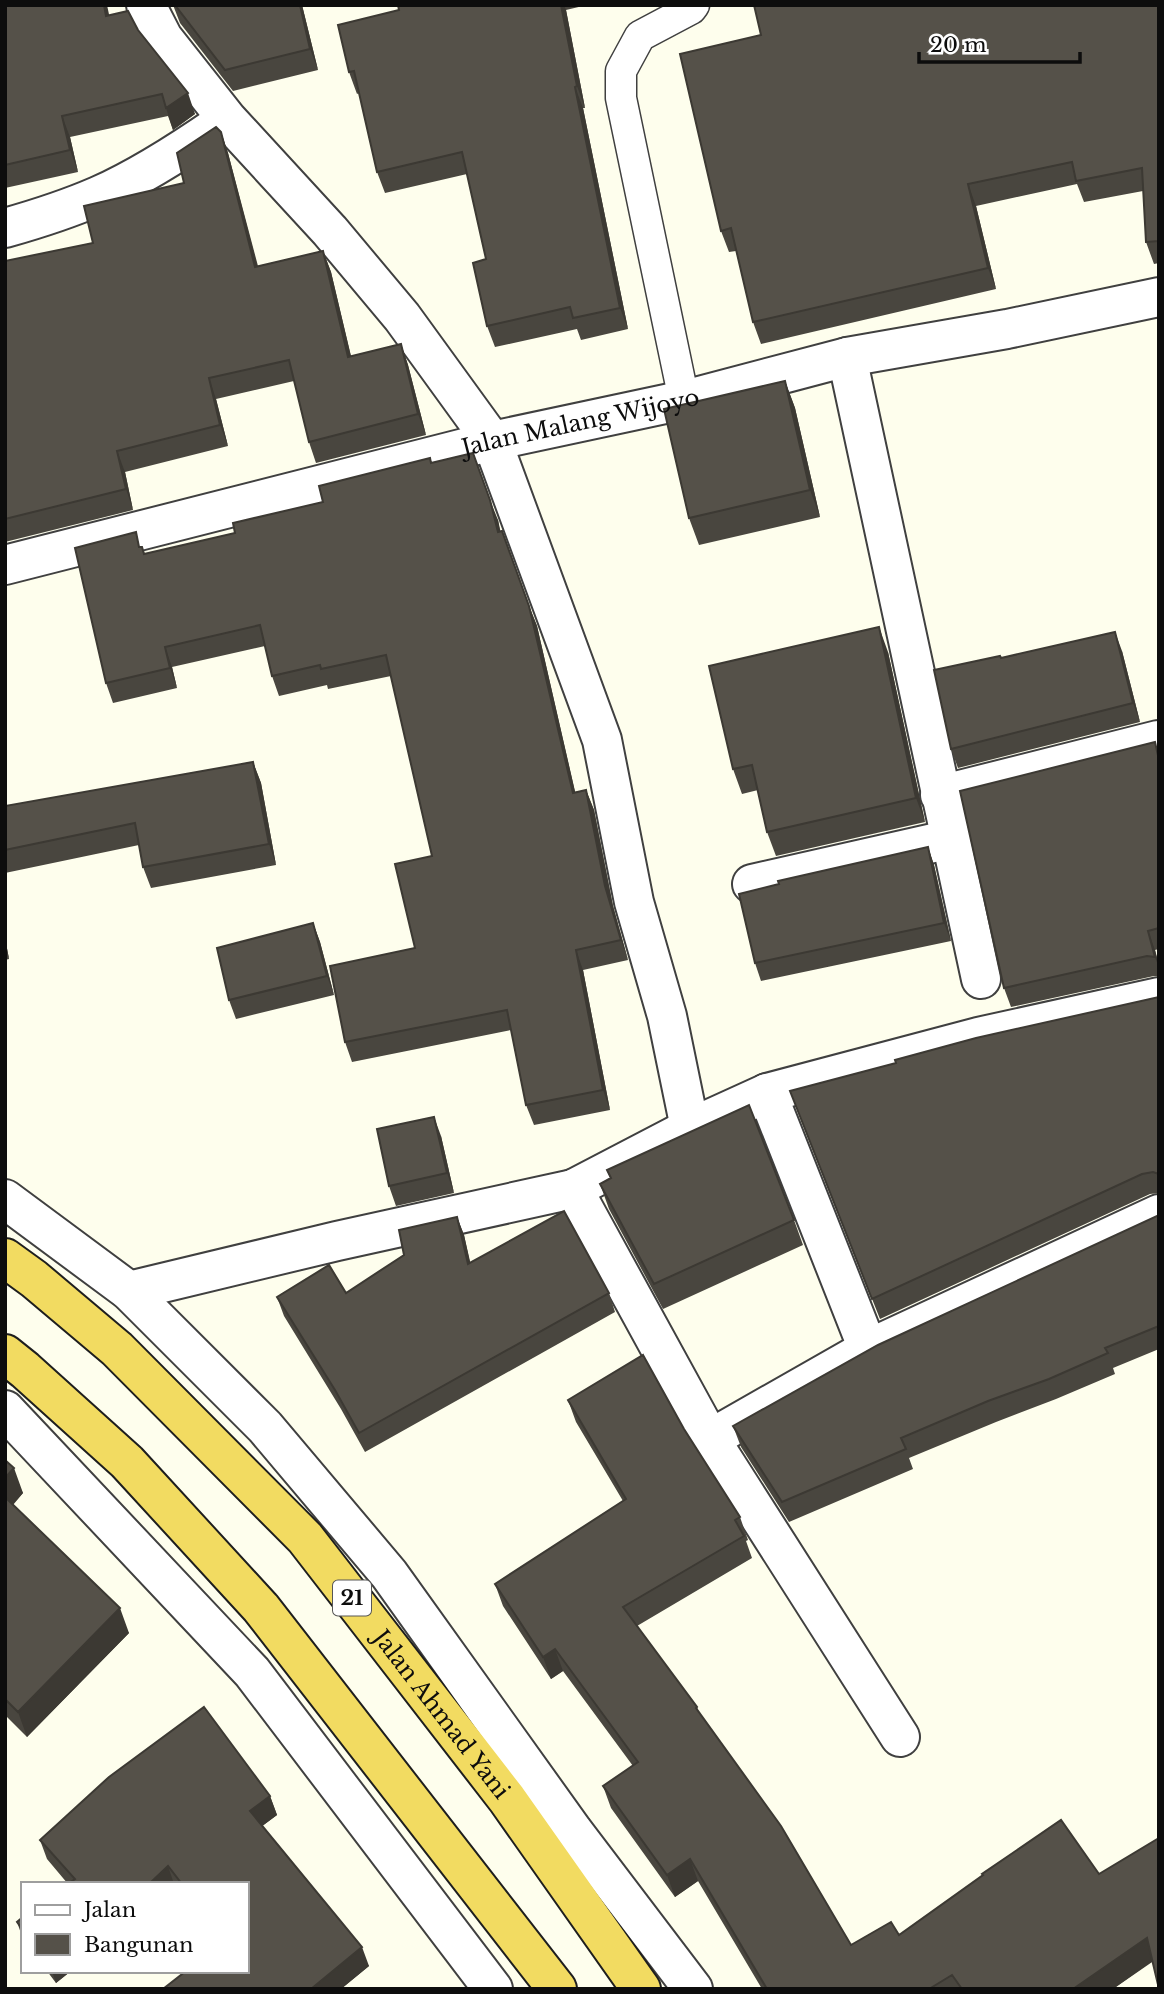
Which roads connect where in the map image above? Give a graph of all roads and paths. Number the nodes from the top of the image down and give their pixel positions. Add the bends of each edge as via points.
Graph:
1 (146, 5) edge
2 (694, 5) edge
3 (227, 119) junction
4 (5, 228) edge
5 (1159, 297) edge
6 (847, 358) junction
7 (684, 400) junction
8 (492, 441) junction
9 (5, 565) edge
10 (1158, 740) edge
11 (940, 795) junction
12 (951, 839) junction
13 (752, 884) dead end
14 (981, 979) dead end
15 (1159, 997) edge
16 (767, 1093) junction
17 (690, 1128) junction
18 (573, 1189) junction
19 (5, 1199) edge
20 (1159, 1214) edge
21 (5, 1258) edge
22 (129, 1291) junction
23 (868, 1349) junction
24 (5, 1354) edge
25 (5, 1410) edge
26 (710, 1439) junction
27 (900, 1737) dead end
28 (493, 1989) edge
29 (557, 1989) edge
30 (640, 1989) edge
31 (694, 1989) edge

1 - 3 street via 163,38
2 - 7 lane via 640,36 621,71 621,98
3 - 4 street via 181,151 99,195
3 - 8 street via 330,230 402,317
5 - 6 street, Jalan Malang Wijoyo
6 - 7 street, Jalan Malang Wijoyo
6 - 11 street
7 - 8 street, Jalan Malang Wijoyo
8 - 9 street, Jalan Malang Wijoyo
8 - 17 street via 602,740 634,902 667,1016
10 - 11 street
11 - 12 street
12 - 13 street
12 - 14 street
15 - 16 street via 978,1037
16 - 17 street
16 - 23 street
17 - 18 street
18 - 22 street
18 - 26 street
19 - 22 street
20 - 23 street
21 - 30 highway, Jalan Ahmad Yani / 21 via 117,1349 305,1538 508,1799
22 - 31 street via 265,1427 389,1574 573,1831
23 - 26 street
24 - 29 highway via 127,1462 261,1608
25 - 28 street via 252,1672
26 - 27 street

